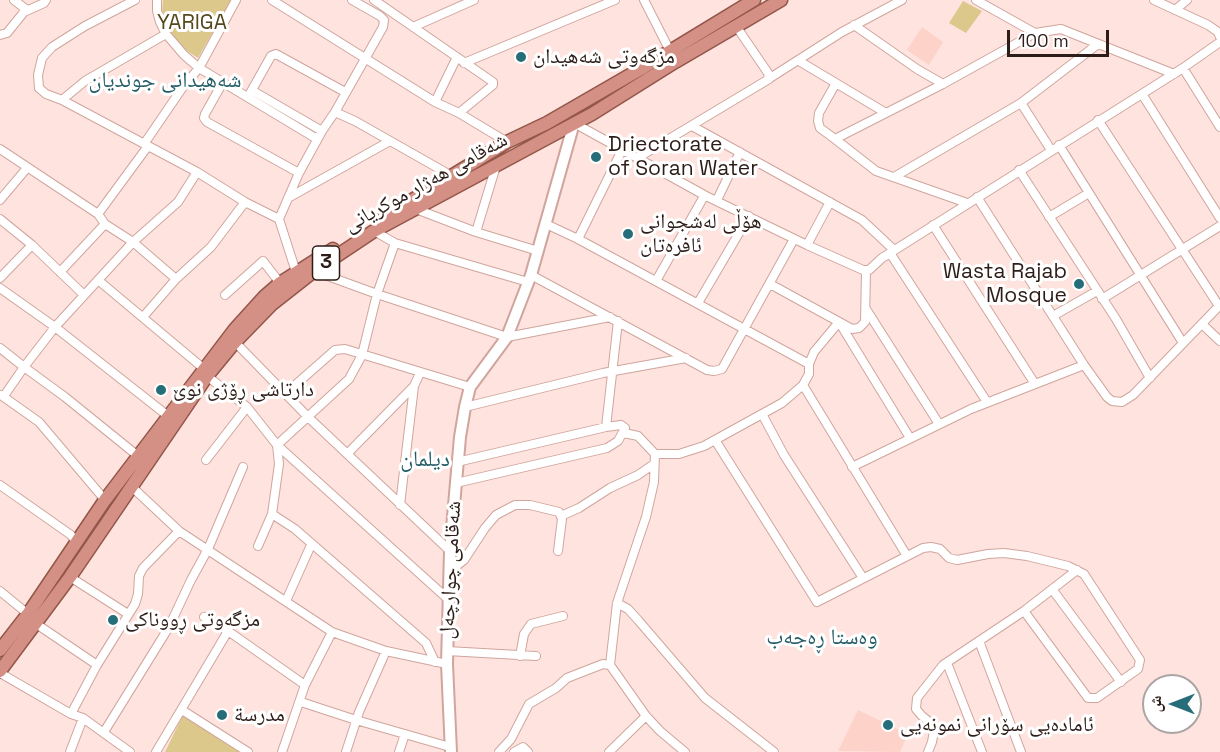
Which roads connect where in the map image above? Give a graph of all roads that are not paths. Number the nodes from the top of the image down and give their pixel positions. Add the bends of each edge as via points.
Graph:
1 (14, 0) edge
2 (46, 0) edge
3 (135, 0) edge
4 (157, 0) edge
5 (236, 0) edge
6 (272, 0) edge
7 (352, 0) edge
8 (374, 0) edge
9 (474, 0) edge
10 (615, 0) edge
11 (644, 0) edge
12 (754, 0) edge
13 (781, 0) edge
14 (902, 0) edge
15 (976, 0) edge
16 (1154, 0) edge
17 (1187, 0) edge
18 (33, 3) edge
19 (27, 10) junction
20 (1175, 10) junction
21 (716, 22) junction
22 (736, 26) junction
23 (854, 26) junction
24 (413, 27) junction
25 (723, 33) junction
26 (1035, 33) junction
27 (166, 34) junction
28 (1219, 34) edge
29 (0, 35) edge
30 (1220, 42) edge
31 (1098, 44) junction
32 (670, 51) junction
33 (366, 57) junction
34 (457, 57) junction
35 (799, 61) junction
36 (464, 63) junction
37 (199, 68) junction
38 (1183, 68) junction
39 (1174, 74) junction
40 (770, 78) junction
41 (223, 82) junction
42 (836, 83) junction
43 (943, 84) junction
44 (345, 92) junction
45 (251, 94) junction
46 (1142, 94) junction
47 (62, 100) junction
48 (435, 102) junction
49 (1021, 103) junction
50 (335, 112) junction
51 (459, 112) junction
52 (886, 113) junction
53 (1098, 120) junction
54 (574, 123) junction
55 (692, 126) junction
56 (1220, 127) edge
57 (319, 135) junction
58 (835, 140) junction
59 (390, 141) junction
60 (507, 142) junction
61 (146, 145) junction
62 (1059, 145) junction
63 (0, 149) edge
64 (622, 150) junction
65 (1051, 150) junction
66 (740, 152) junction
67 (639, 157) junction
68 (496, 166) junction
69 (27, 168) junction
70 (1019, 170) junction
71 (197, 172) junction
72 (299, 173) junction
73 (452, 176) junction
74 (894, 177) junction
75 (1089, 194) junction
76 (706, 196) junction
77 (977, 197) junction
78 (288, 198) junction
79 (0, 200) edge
80 (717, 200) junction
81 (245, 202) junction
82 (830, 202) junction
83 (967, 203) junction
84 (416, 209) junction
85 (98, 214) junction
86 (749, 216) junction
87 (1049, 217) junction
88 (1220, 218) edge
89 (0, 219) edge
90 (279, 219) junction
91 (105, 224) junction
92 (546, 224) junction
93 (933, 225) junction
94 (1220, 226) edge
95 (374, 231) junction
96 (476, 232) junction
97 (578, 239) junction
98 (794, 239) junction
99 (133, 242) junction
100 (395, 243) junction
101 (32, 245) junction
102 (807, 245) junction
103 (1182, 250) junction
104 (538, 251) junction
105 (892, 251) junction
106 (866, 270) junction
107 (314, 271) junction
108 (60, 272) junction
109 (296, 272) junction
110 (1141, 276) junction
111 (0, 278) edge
112 (176, 279) junction
113 (529, 279) junction
114 (98, 280) junction
115 (656, 281) junction
116 (280, 283) junction
117 (770, 284) junction
118 (0, 288) edge
119 (1097, 291) junction
120 (376, 294) junction
121 (84, 295) junction
122 (225, 295) dead end
123 (1102, 299) junction
124 (698, 303) junction
125 (1219, 305) edge
126 (866, 309) junction
127 (1053, 316) junction
128 (143, 317) junction
129 (614, 319) junction
130 (839, 322) junction
131 (1202, 324) junction
132 (55, 327) junction
133 (746, 329) junction
134 (507, 337) junction
135 (1220, 341) edge
136 (235, 342) junction
137 (1184, 343) junction
138 (0, 348) edge
139 (362, 355) junction
140 (686, 358) junction
141 (809, 364) junction
142 (1084, 365) junction
143 (24, 367) junction
144 (611, 371) junction
145 (205, 372) junction
146 (420, 373) junction
147 (1150, 378) junction
148 (1035, 384) junction
149 (802, 385) junction
150 (414, 386) junction
151 (470, 387) junction
152 (285, 394) junction
153 (2, 395) edge
154 (987, 402) junction
155 (247, 407) junction
156 (465, 407) junction
157 (762, 414) junction
158 (168, 416) junction
159 (308, 417) junction
160 (939, 424) junction
161 (606, 427) junction
162 (624, 434) junction
163 (161, 436) junction
164 (910, 438) junction
165 (715, 440) junction
166 (277, 445) junction
167 (145, 453) junction
168 (348, 453) junction
169 (655, 454) junction
170 (206, 460) dead end
171 (457, 462) junction
172 (654, 464) junction
173 (243, 467) dead end
174 (852, 467) junction
175 (456, 483) junction
176 (0, 485) edge
177 (132, 487) junction
178 (105, 500) junction
179 (400, 505) junction
180 (272, 514) junction
181 (561, 516) junction
182 (179, 531) junction
183 (76, 542) junction
184 (311, 545) junction
185 (258, 546) dead end
186 (208, 549) junction
187 (450, 551) junction
188 (558, 551) dead end
189 (907, 556) junction
190 (1077, 570) junction
191 (449, 572) junction
192 (70, 578) junction
193 (863, 578) junction
194 (1052, 589) junction
195 (0, 591) edge
196 (449, 600) junction
197 (286, 601) junction
198 (617, 603) junction
199 (1024, 611) junction
200 (128, 614) junction
201 (563, 616) dead end
202 (204, 617) dead end
203 (31, 619) junction
204 (228, 630) junction
205 (332, 632) junction
206 (979, 641) junction
207 (0, 650) edge
208 (386, 651) junction
209 (447, 651) junction
210 (520, 656) junction
211 (536, 656) dead end
212 (435, 662) junction
213 (947, 663) junction
214 (447, 664) junction
215 (97, 665) junction
216 (610, 665) junction
217 (0, 672) edge
218 (1120, 682) junction
219 (306, 685) junction
220 (300, 702) junction
221 (182, 710) junction
222 (71, 714) junction
223 (646, 716) junction
224 (83, 718) junction
225 (356, 720) junction
226 (104, 732) junction
227 (405, 734) junction
228 (121, 749) edge
229 (450, 749) edge
230 (70, 752) edge
231 (130, 752) edge
232 (156, 752) edge
233 (248, 752) edge
234 (282, 752) edge
235 (346, 752) edge
236 (399, 752) edge
237 (499, 752) edge
238 (514, 752) edge
239 (528, 752) edge
240 (609, 752) edge
241 (685, 752) edge
242 (774, 752) edge
243 (928, 752) edge
244 (982, 752) edge
245 (1021, 752) edge

1 - 19 street
2 - 18 street
3 - 47 street via 85,26 42,58 39,88
4 - 27 street
5 - 37 street
6 - 33 street
7 - 33 street via 384,20
8 - 24 street
9 - 24 street
10 - 36 street
11 - 32 street
12 - 21 highway, شەقامی ھەژار موکریانی / 3
13 - 22 highway, شەقامی ھەژار موکریانی / 3
14 - 23 street
15 - 26 street
16 - 20 street
17 - 20 street
18 - 19 street
19 - 29 street via 7,33
20 - 28 street
21 - 25 highway
21 - 32 highway, شەقامی ھەژار موکریانی / 3
22 - 25 highway, شەقامی ھەژار موکریانی / 3
22 - 40 street
23 - 35 street
23 - 43 street
24 - 34 street
25 - 54 highway, شەقامی ھەژار موکریانی / 3
26 - 31 street via 1061,29
26 - 43 street
27 - 37 street
27 - 47 street via 85,81
30 - 38 street
31 - 39 street
31 - 49 street
32 - 60 highway, شەقامی ھەژار موکریانی / 3
33 - 44 street
33 - 48 street
34 - 36 street
34 - 48 street
35 - 40 street
35 - 42 street
36 - 51 street via 493,84
37 - 41 street
37 - 61 street
38 - 39 street
38 - 56 street
39 - 46 street
40 - 55 street
41 - 45 street
41 - 72 street via 205,114 207,122
42 - 52 street
42 - 58 street via 818,121 820,128
43 - 52 street
44 - 45 street via 276,54
44 - 50 street
45 - 57 street
46 - 53 street
46 - 88 street
47 - 61 street
48 - 51 street
49 - 65 street
49 - 74 street
50 - 57 street
50 - 59 street
51 - 60 street
52 - 58 street
53 - 62 street
53 - 103 street
54 - 64 street
54 - 68 highway, شەقامی ھەژار موکریانی / 3
54 - 92 main road, شەقامی چوارچەل
55 - 66 street
55 - 67 street
57 - 72 street
58 - 74 street via 876,171
59 - 73 street
59 - 78 street
60 - 73 highway, شەقامی ھەژار موکریانی / 3
61 - 71 street
61 - 85 street
62 - 65 street
62 - 75 street
63 - 69 street
64 - 67 street
64 - 97 street
65 - 70 street
66 - 80 street
66 - 82 street
67 - 76 street
68 - 84 highway, شەقامی ھەژار موکریانی / 3
68 - 96 street
69 - 79 street
69 - 85 street
70 - 77 street
70 - 87 street
71 - 81 street
71 - 99 street via 178,202
72 - 78 street
73 - 109 highway, شەقامی ھەژار موکریانی / 3
74 - 83 street
75 - 87 street
75 - 110 street
76 - 80 street
76 - 115 street
77 - 83 street
77 - 127 street
78 - 90 street
80 - 86 street
81 - 90 street
81 - 112 street via 211,247
82 - 102 street
82 - 105 street via 862,220
83 - 93 street
84 - 95 highway, شەقامی ھەژار موکریانی / 3
84 - 96 street
85 - 91 street
86 - 98 street
86 - 124 street
87 - 119 street
89 - 101 street
90 - 109 street
91 - 99 street
91 - 108 street
92 - 97 street
92 - 104 main road, شەقامی چوارچەل
93 - 105 street
93 - 148 street
94 - 103 street
95 - 100 street
95 - 107 highway, شەقامی ھەژار موکریانی / 3
96 - 104 street
97 - 115 street
98 - 102 street
98 - 117 street
99 - 112 street
99 - 114 street
100 - 113 street
100 - 120 street
101 - 108 street
101 - 111 street
102 - 106 street
103 - 110 street
103 - 125 street
104 - 113 main road, شەقامی چوارچەل
105 - 106 street
105 - 154 street
106 - 126 street
107 - 120 street
107 - 136 highway, شەقامی ھەژار موکریانی / 3 via 272,304
108 - 121 street
109 - 116 highway, شەقامی ھەژار موکریانی / 3
110 - 123 street
110 - 137 street
112 - 128 street
113 - 129 street
113 - 134 main road, شەقامی چوارچەل
114 - 121 street
114 - 128 street
115 - 124 street
116 - 122 street via 262,262
116 - 145 highway, شەقامی ھەژار موکریانی / 3 via 235,329
117 - 130 street
117 - 133 street
118 - 132 street
119 - 123 street
119 - 127 street
120 - 134 street
120 - 139 street
121 - 132 street
123 - 147 street
124 - 133 street
125 - 131 street
126 - 130 street via 865,322 859,328
126 - 160 street
127 - 142 street
128 - 145 street
129 - 134 street
129 - 140 street
129 - 144 street
130 - 141 street
130 - 164 street
131 - 135 street
131 - 137 street
132 - 143 street
132 - 158 street
133 - 140 street via 722,369 707,370
133 - 141 street
134 - 151 main road, شەقامی چوارچەل
136 - 145 highway, شەقامی ھەژار موکریانی / 3
136 - 152 street
137 - 147 street
138 - 143 street
139 - 146 street
139 - 152 street via 335,350
139 - 159 street via 349,379
140 - 144 street
141 - 149 street via 809,374
142 - 147 street via 1112,401 1122,402
142 - 148 street
143 - 153 street
143 - 167 street
144 - 156 street
144 - 161 street
145 - 155 street
145 - 158 highway, شەقامی ھەژار موکریانی / 3
145 - 163 highway, شەقامی ھەژار موکریانی / 3
146 - 150 street
146 - 151 street
148 - 154 street
149 - 157 street
149 - 174 street
150 - 168 street
150 - 179 street
151 - 156 main road, شەقامی چوارچەل
152 - 159 street
153 - 178 street via 39,422
154 - 160 street
155 - 166 street
155 - 170 street
156 - 171 main road, شەقامی چوارچەل
157 - 165 street
157 - 193 street
158 - 163 highway, شەقامی ھەژار موکریانی / 3
159 - 166 street
159 - 168 street
160 - 164 street
161 - 162 street via 621,425 625,427
161 - 171 street
162 - 169 street via 639,436
162 - 175 street via 607,448
163 - 167 highway, شەقامی ھەژار موکریانی / 3
164 - 174 street
165 - 169 street via 679,454
165 - 193 street via 817,602
166 - 180 street via 279,464
166 - 196 street
167 - 177 highway, شەقامی ھەژار موکریانی / 3
167 - 178 highway, شەقامی ھەژار موکریانی / 3
168 - 179 street
169 - 172 street
171 - 175 main road, شەقامی چوارچەل
172 - 181 street
172 - 198 street via 654,482 643,526
173 - 186 street
174 - 189 street
175 - 187 main road, شەقامی چوارچەل
176 - 183 street
177 - 182 street
177 - 192 highway, شەقامی ھەژار موکریانی / 3
178 - 183 highway, شەقامی ھەژار موکریانی / 3
179 - 187 street
180 - 184 street
180 - 185 street
181 - 188 street
181 - 191 street via 559,512 530,505 506,509 491,522 464,560
182 - 186 street
182 - 200 street via 143,568 138,594
183 - 203 highway, شەقامی ھەژار موکریانی / 3
184 - 197 street
184 - 212 street via 426,643
186 - 197 street
186 - 226 street via 169,627
187 - 191 main road, شەقامی چوارچەل
189 - 190 street via 931,547 957,560 1004,553 1027,555
189 - 193 street
190 - 194 street
190 - 218 street via 1084,574 1140,660 1138,669
191 - 196 main road, شەقامی چوارچەل
192 - 200 street
192 - 203 highway, شەقامی ھەژار موکریانی / 3
194 - 199 street
194 - 218 street
195 - 203 street
196 - 209 main road, شەقامی چوارچەل
197 - 205 street
198 - 216 street
198 - 242 street via 639,620 705,698
199 - 206 street
199 - 218 street via 1088,698 1097,698
200 - 215 street
201 - 210 street via 531,624 524,634
202 - 204 street
203 - 207 highway, شەقامی ھەژار موکریانی / 3
203 - 215 street
203 - 217 highway, شەقامی ھەژار موکریانی / 3
204 - 219 street
204 - 221 street
205 - 208 street
205 - 219 street
206 - 213 street
206 - 245 street
208 - 212 street
208 - 225 street
209 - 210 street
209 - 214 main road, شەقامی چوارچەل
210 - 211 street
212 - 214 street
213 - 243 street via 917,698 916,709 934,731
213 - 244 street
214 - 229 main road, شەقامی چوارچەل
215 - 222 street
216 - 223 street
216 - 237 street via 567,678 536,698
217 - 222 street
219 - 220 street
220 - 225 street
220 - 234 street
221 - 232 street
221 - 233 street
222 - 224 street
223 - 240 street
223 - 241 street
224 - 226 street
224 - 230 street
225 - 227 street
225 - 235 street
226 - 228 street
227 - 229 street
227 - 236 street
228 - 231 street
238 - 239 street via 522,747

